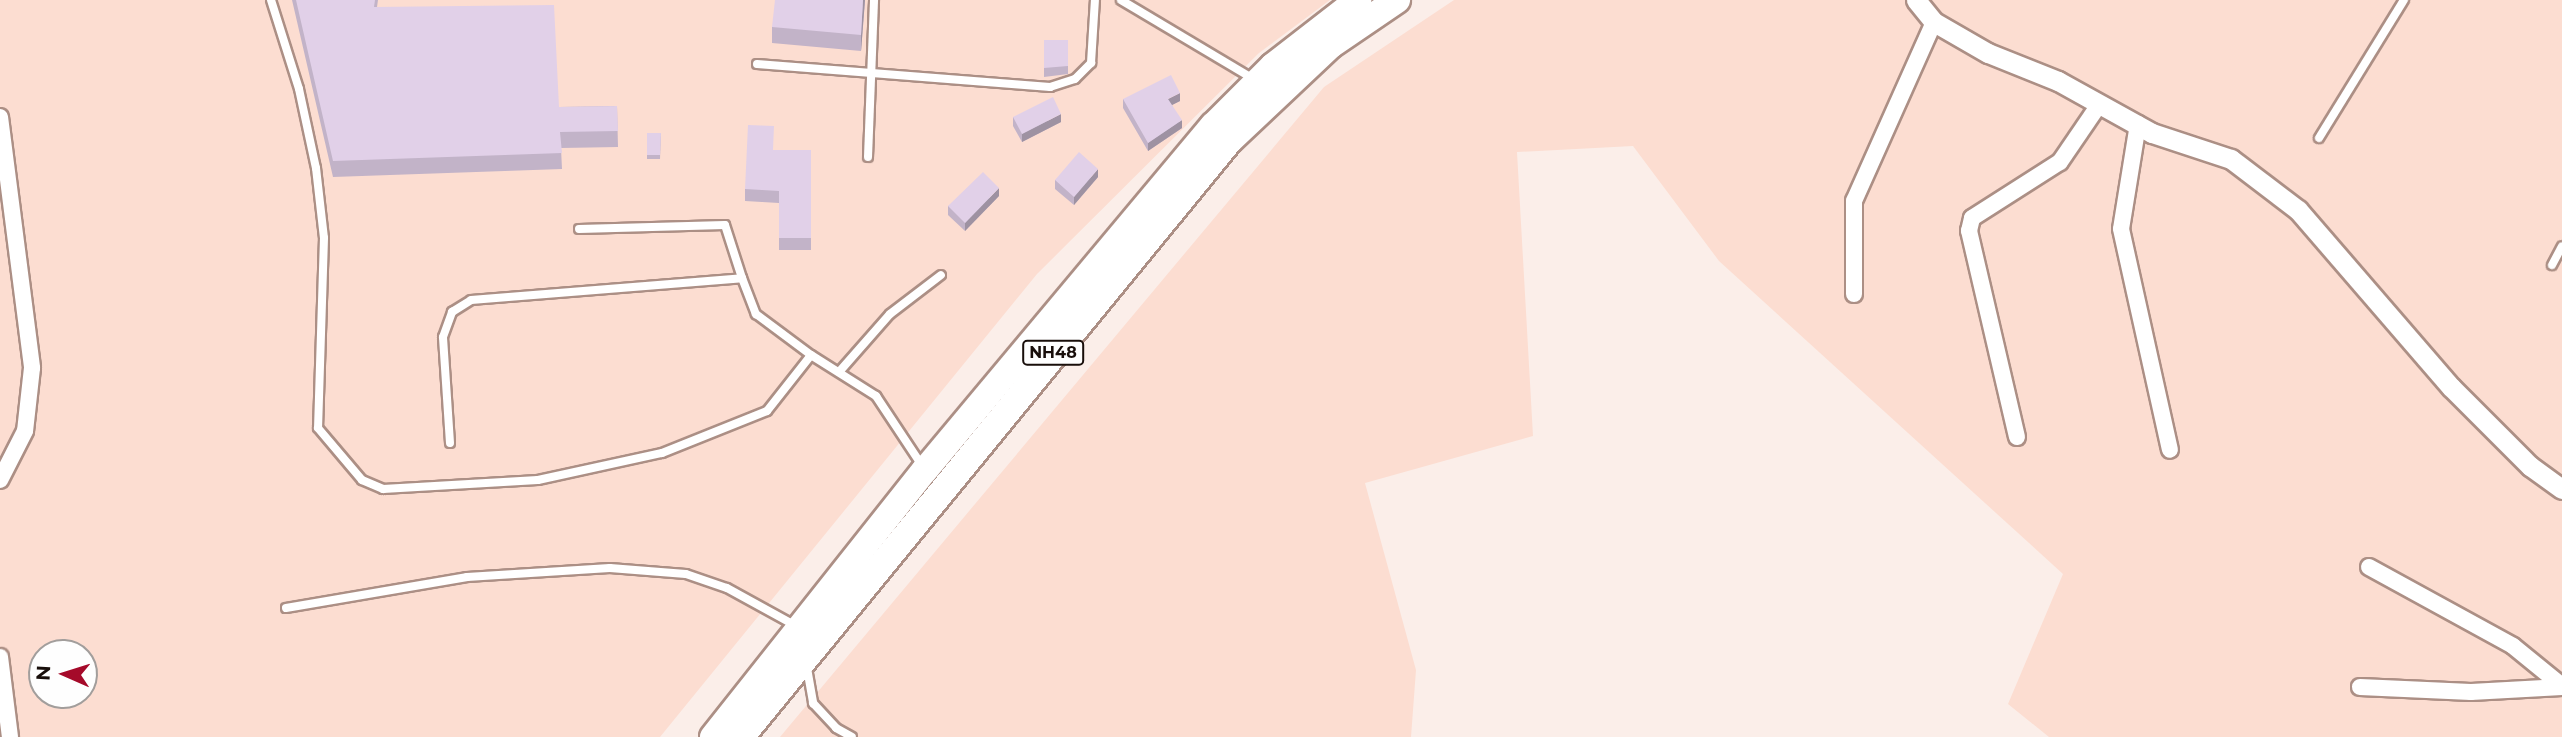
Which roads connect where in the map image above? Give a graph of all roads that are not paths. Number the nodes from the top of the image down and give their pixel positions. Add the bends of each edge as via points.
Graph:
1 (271, 0) edge
2 (874, 0) edge
3 (1096, 0) edge
4 (1121, 0) edge
5 (1358, 0) edge
6 (1397, 0) edge
7 (1916, 0) edge
8 (2404, 0) edge
9 (1934, 22) junction
10 (757, 64) dead end
11 (871, 72) junction
12 (1258, 82) junction
13 (2098, 106) junction
14 (0, 117) edge
15 (2138, 124) junction
16 (2319, 138) dead end
17 (868, 157) dead end
18 (579, 229) dead end
19 (2562, 246) edge
20 (2552, 265) dead end
21 (941, 275) dead end
22 (741, 278) junction
23 (1854, 294) dead end
24 (811, 355) junction
25 (839, 372) junction
26 (2017, 436) dead end
27 (450, 443) dead end
28 (2170, 450) dead end
29 (925, 470) junction
30 (0, 480) edge
31 (2562, 489) edge
32 (2369, 567) dead end
33 (286, 608) dead end
34 (801, 629) junction
35 (0, 657) edge
36 (805, 658) junction
37 (2360, 687) dead end
38 (2562, 687) edge
39 (10, 737) edge
40 (713, 737) edge
41 (741, 737) edge
42 (852, 737) edge

1 - 24 lane via 299,89 316,168 324,238 318,428 362,480 383,489 538,480 662,453 767,411
2 - 11 lane
3 - 11 lane via 1091,63 1075,79 1050,87
4 - 12 lane
5 - 12 highway, NH48 via 1318,27
6 - 36 highway, NH48 via 1331,45 1229,141
7 - 9 street
8 - 16 lane
9 - 13 street via 1987,53 2058,81
9 - 23 street via 1854,201
10 - 11 lane
11 - 17 lane
12 - 29 highway, NH48 via 1195,148
13 - 15 street
13 - 26 street via 2060,162 1972,218 1969,231
14 - 30 street via 32,368 25,431
15 - 28 street via 2121,229
15 - 31 street via 2231,159 2298,210 2451,387 2530,466
18 - 22 lane via 725,225
19 - 20 lane
21 - 25 lane via 890,314
22 - 24 lane via 756,314
22 - 27 lane via 471,300 452,312 443,337
24 - 25 lane
25 - 29 lane via 876,396
29 - 34 highway, NH48
32 - 38 street via 2513,646
33 - 34 lane via 467,577 610,568 686,574 727,588
34 - 40 highway, NH48
35 - 39 street
36 - 41 highway, NH48
36 - 42 lane via 813,703 836,728
37 - 38 street via 2471,692

